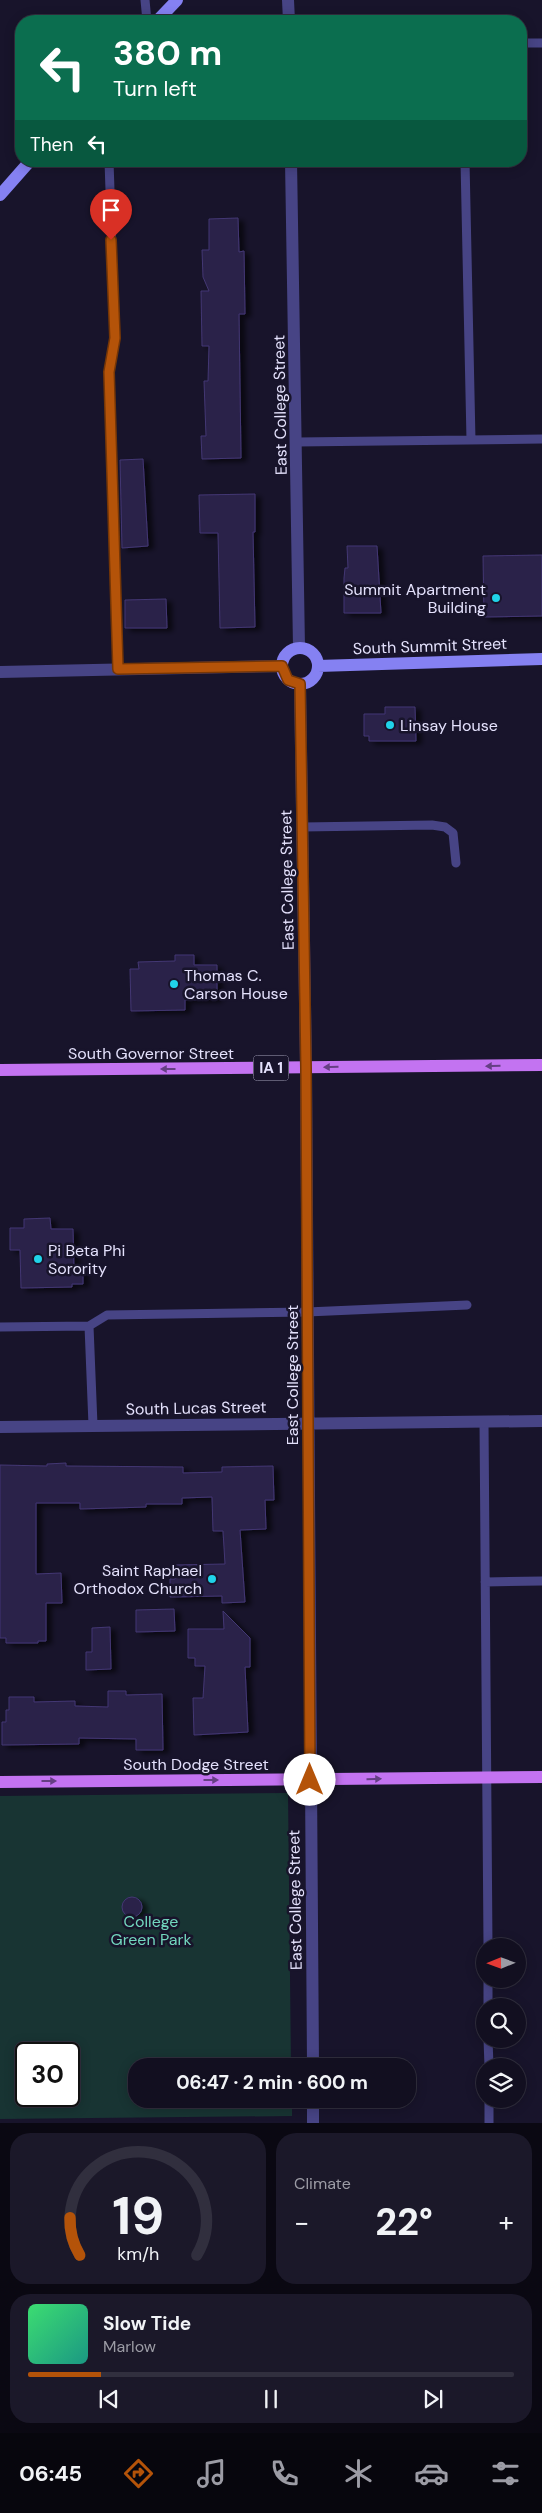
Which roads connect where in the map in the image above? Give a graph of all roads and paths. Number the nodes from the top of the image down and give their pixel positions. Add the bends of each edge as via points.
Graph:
1 (145, 0) edge
2 (176, 0) edge
3 (288, 0) edge
4 (146, 15) edge
5 (162, 15) edge
6 (289, 15) edge
7 (527, 43) edge
8 (542, 43) edge
9 (25, 167) edge
10 (109, 167) edge
11 (291, 167) edge
12 (465, 167) edge
13 (0, 195) edge
14 (542, 439) edge
15 (471, 440) junction
16 (297, 442) junction
17 (300, 648) junction
18 (542, 659) edge
19 (282, 666) junction
20 (318, 666) junction
21 (118, 669) junction
22 (0, 672) edge
23 (300, 684) junction
24 (303, 827) junction
25 (456, 863) dead end
26 (542, 1065) edge
27 (306, 1068) junction
28 (0, 1070) edge
29 (468, 1306) dead end
30 (308, 1312) junction
31 (89, 1326) junction
32 (0, 1327) edge
33 (542, 1420) edge
34 (484, 1421) junction
35 (308, 1423) junction
36 (0, 1426) edge
37 (94, 1426) junction
38 (542, 1581) edge
39 (485, 1582) junction
40 (486, 1777) junction
41 (542, 1777) edge
42 (310, 1780) junction
43 (0, 1782) edge
44 (488, 1938) edge
45 (313, 2058) edge
46 (313, 2108) edge
47 (489, 2108) edge
48 (313, 2123) edge
49 (489, 2123) edge

1 - 4 lane
2 - 5 street
3 - 6 street
7 - 8 lane
9 - 13 street
10 - 21 lane via 115,338 109,372
11 - 16 street, East College Street
12 - 15 lane
14 - 15 lane
15 - 16 lane
16 - 17 street, East College Street
17 - 19 street via 291,649
17 - 20 street via 314,654
18 - 20 street, South Summit Street
19 - 21 street
19 - 23 street via 288,680
20 - 23 street via 310,681
21 - 22 street
23 - 24 street, East College Street
24 - 25 lane via 445,827 453,833
24 - 27 street, East College Street
26 -> 27 main road, South Governor Street / IA 1
27 -> 28 main road, South Governor Street / IA 1
27 - 30 street, East College Street
29 - 30 lane
30 - 31 lane via 107,1315
30 - 35 street, East College Street
31 - 32 lane
31 - 37 lane
33 - 34 street, South Lucas Street
34 - 35 street, South Lucas Street
34 - 39 lane
35 - 37 street, South Lucas Street
35 - 42 street, East College Street
36 - 37 street, South Lucas Street
38 - 39 lane
39 - 40 lane
40 - 41 main road, South Dodge Street
42 -> 40 main road, South Dodge Street
40 - 44 lane
43 -> 42 main road, South Dodge Street
42 - 45 street, East College Street
46 - 48 street
47 - 49 lane

